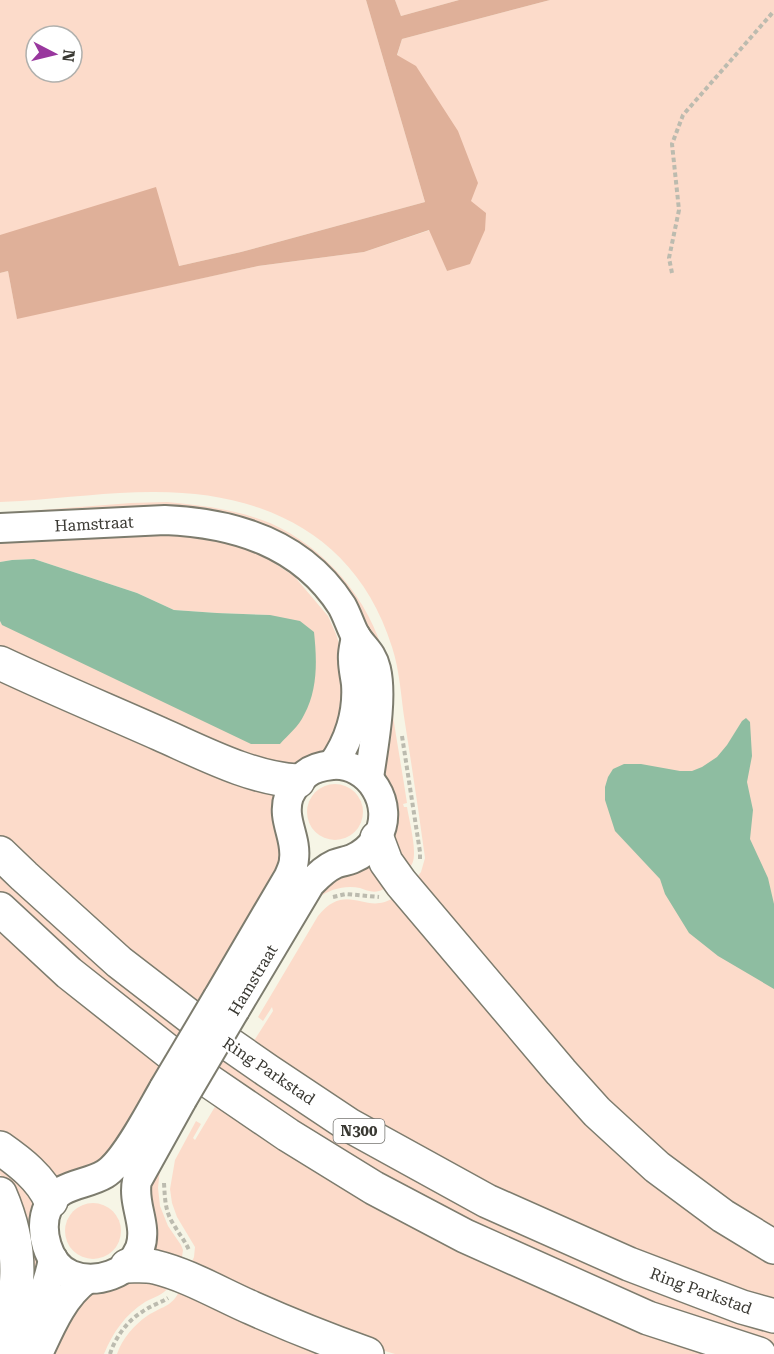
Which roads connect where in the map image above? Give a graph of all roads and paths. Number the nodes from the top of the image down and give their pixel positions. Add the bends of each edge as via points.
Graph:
1 (774, 11) edge
2 (672, 273) dead end
3 (0, 528) edge
4 (356, 636) junction
5 (0, 663) edge
6 (332, 765) junction
7 (369, 778) junction
8 (298, 781) junction
9 (377, 838) junction
10 (0, 853) edge
11 (0, 909) edge
12 (226, 1004) junction
13 (173, 1094) junction
14 (0, 1148) edge
15 (0, 1194) edge
16 (51, 1201) junction
17 (774, 1247) edge
18 (53, 1259) junction
19 (127, 1266) junction
20 (87, 1279) junction
21 (774, 1316) edge
22 (3, 1354) edge
23 (18, 1354) edge
24 (38, 1354) edge
25 (367, 1354) edge
26 (759, 1354) edge

1 - 2 path via 683,115 672,144 679,210 669,258
3 - 4 main road, Hamstraat via 165,520 222,526 249,534 312,570 343,607
4 - 6 main road, Hamstraat via 352,658 356,686 354,715 349,734
4 - 7 main road, Hamstraat via 370,654 378,681
5 - 8 highway via 207,754 266,777
6 - 7 main road via 356,769
6 - 8 main road via 310,771
7 - 9 main road via 383,807
8 - 12 main road, Hamstraat via 286,811 295,858
9 - 12 main road, Hamstraat via 352,859 323,870 310,884
9 - 17 highway via 386,862 401,883 597,1112 657,1167 723,1216
10 - 21 highway, Ring Parkstad / N300 via 119,962 202,1025 349,1125 487,1201 629,1264
11 - 26 highway, N300 via 69,973 184,1064 374,1188 465,1236 648,1318
12 - 13 main road, Hamstraat, bridge
13 - 16 main road, Hamstraat via 113,1168 103,1176 65,1188
13 - 19 main road, Hamstraat via 137,1181 142,1241
14 - 16 highway via 37,1179
15 - 22 highway via 11,1221 17,1272 15,1305
16 - 18 main road via 44,1217 44,1237
18 - 20 main road via 70,1274
18 - 23 main road
19 - 20 main road via 105,1277
19 - 25 highway via 154,1267 181,1276
20 - 24 main road via 63,1305

